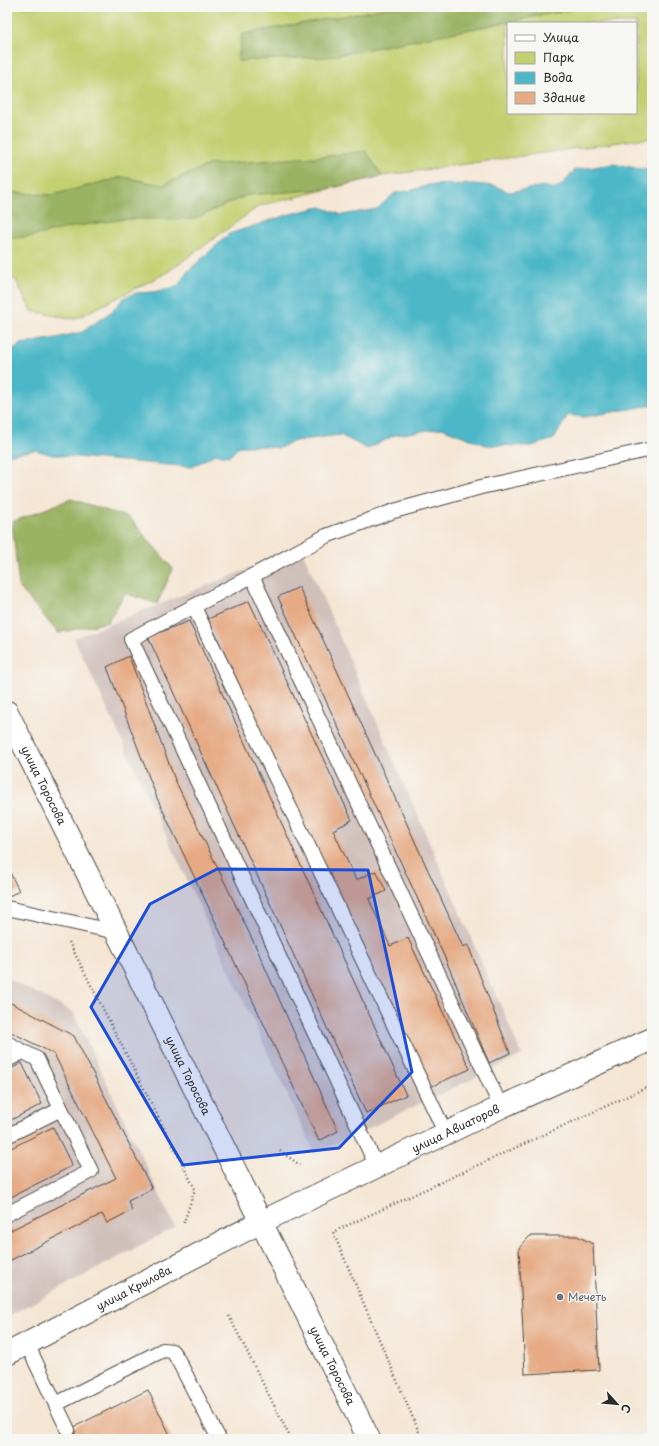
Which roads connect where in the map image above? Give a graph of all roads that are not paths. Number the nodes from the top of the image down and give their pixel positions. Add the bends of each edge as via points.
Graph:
1 (652, 449) edge
2 (252, 576) junction
3 (194, 607) junction
4 (7, 712) edge
5 (7, 908) edge
6 (116, 932) junction
7 (652, 1039) edge
8 (7, 1043) edge
9 (23, 1052) junction
10 (7, 1060) edge
11 (502, 1107) junction
12 (61, 1109) junction
13 (446, 1134) junction
14 (7, 1136) edge
15 (377, 1167) junction
16 (7, 1214) edge
17 (261, 1222) junction
18 (27, 1344) junction
19 (7, 1354) edge
20 (56, 1404) junction
21 (68, 1430) dead end
22 (219, 1439) edge
23 (369, 1439) edge

1 - 2 lane via 481,487 394,511 326,536
2 - 3 lane
2 - 11 lane
3 - 13 lane
3 - 15 lane via 131,639
4 - 6 street, улица Торосова
5 - 6 lane
6 - 17 street, улица Торосова
7 - 11 street, улица Авиаторов
8 - 9 lane
9 - 10 lane
9 - 12 lane via 37,1059
11 - 13 street, улица Авиаторов
12 - 14 lane
12 - 16 lane via 92,1171
13 - 15 street, улица Авиаторов
15 - 17 street, улица Авиаторов
17 - 18 street, улица Крылова
17 - 23 street, улица Торосова
18 - 19 street, улица Крылова
18 - 20 lane
20 - 21 lane
20 - 22 lane via 163,1350 172,1351

